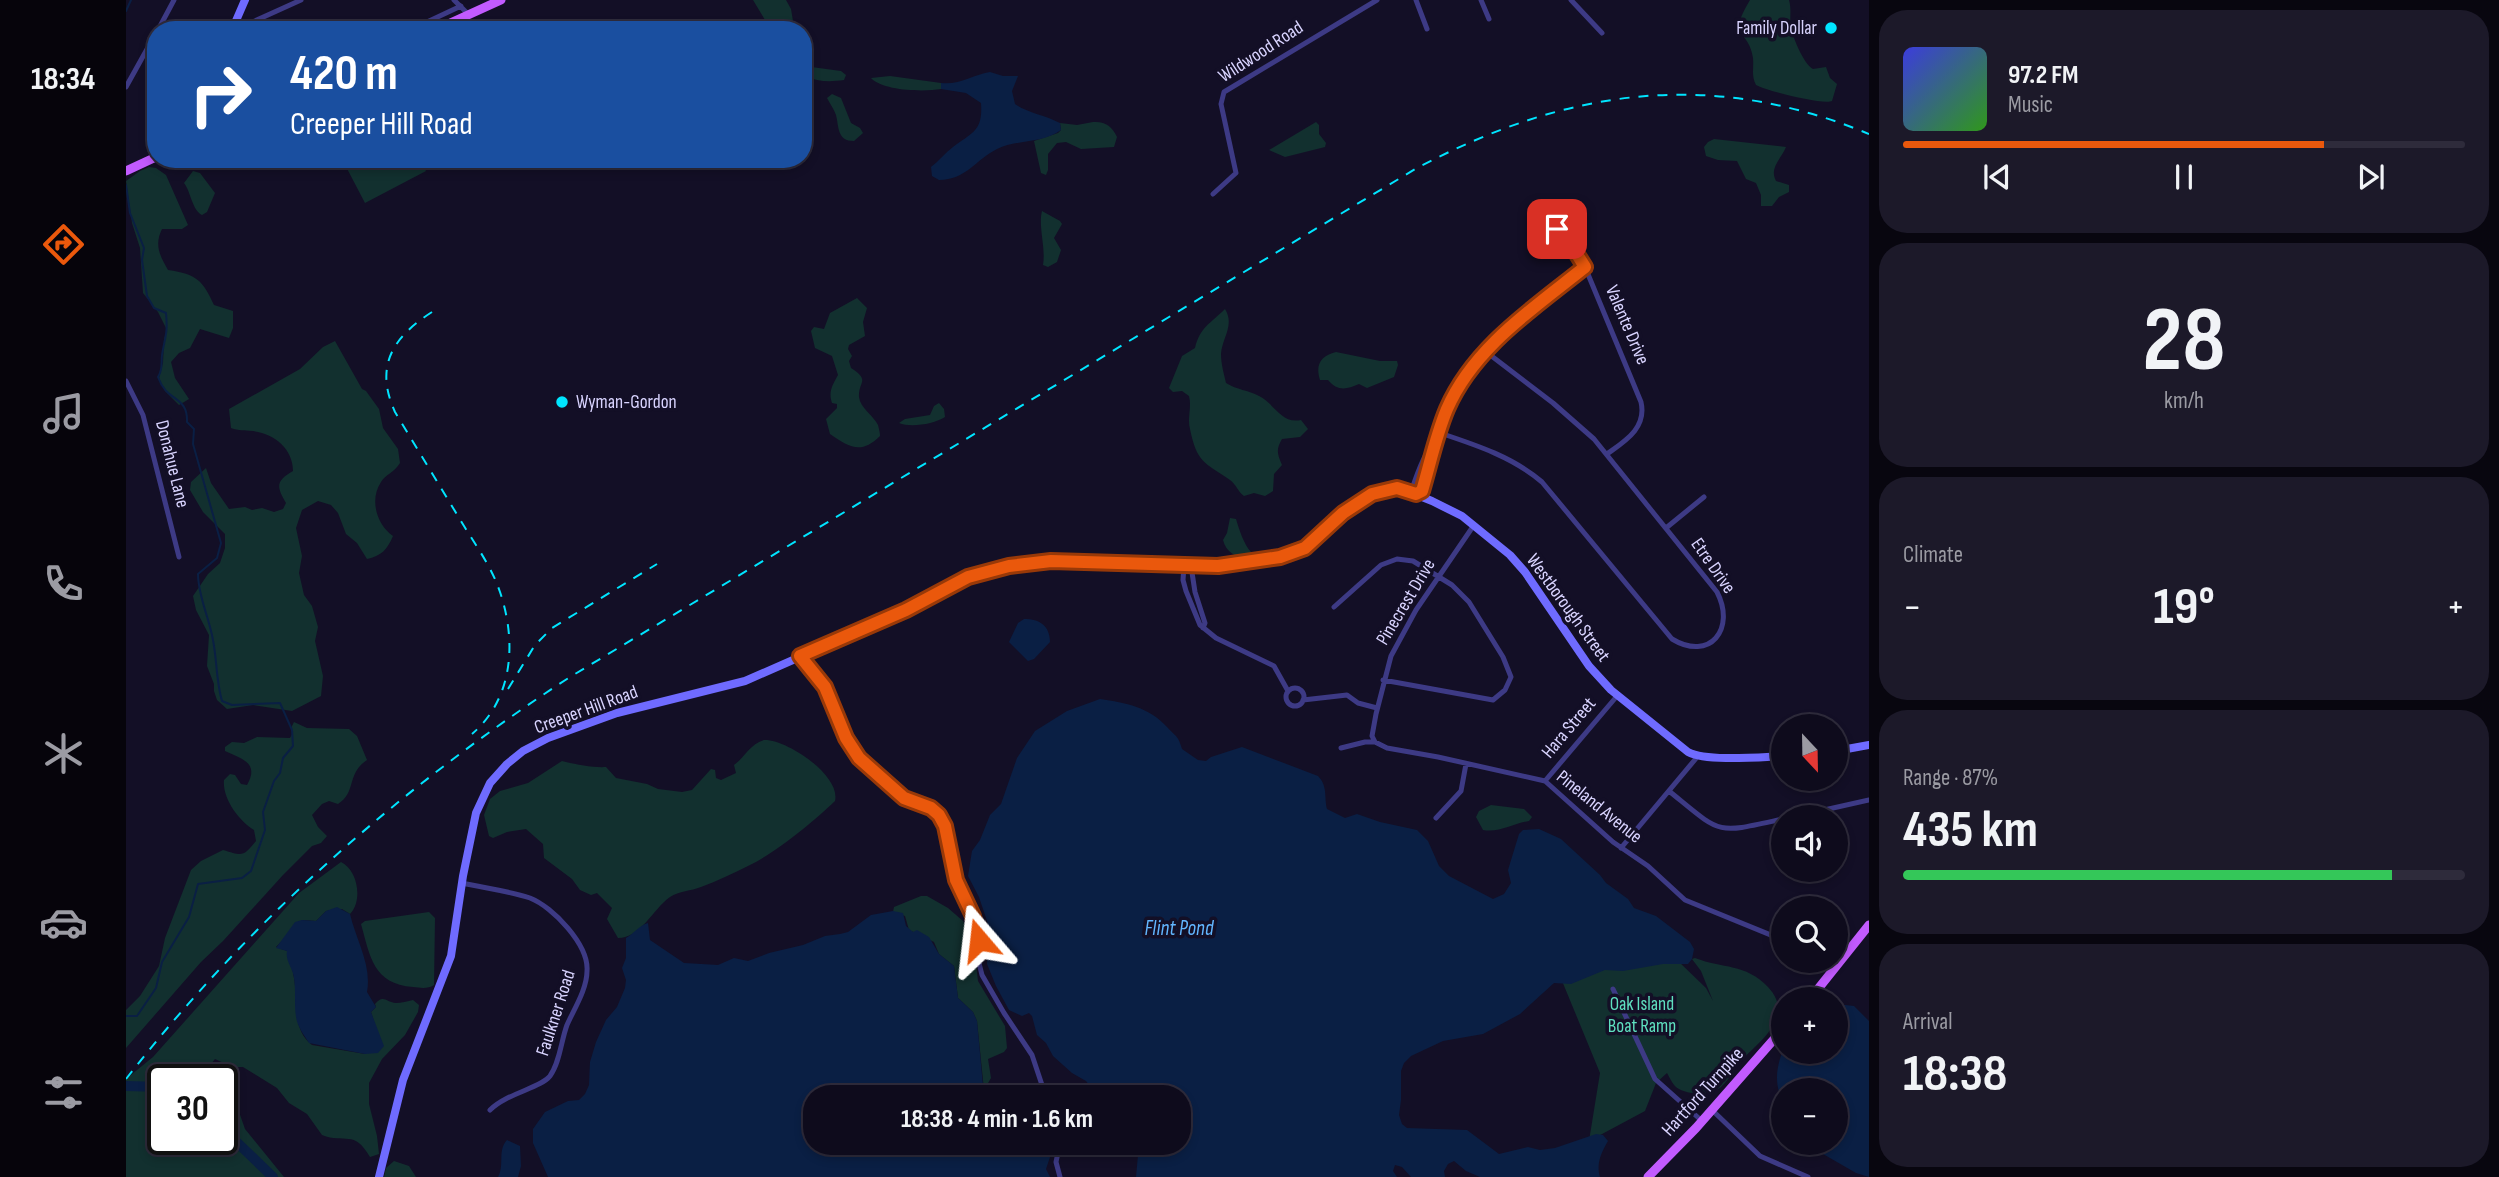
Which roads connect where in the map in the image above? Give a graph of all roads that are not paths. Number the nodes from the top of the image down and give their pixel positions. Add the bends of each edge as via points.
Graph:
1 (174, 0) edge
2 (245, 0) edge
3 (301, 0) edge
4 (454, 0) edge
5 (501, 0) edge
6 (1377, 0) edge
7 (1416, 0) edge
8 (1482, 0) edge
9 (1571, 0) edge
10 (461, 6) junction
11 (469, 15) junction
12 (1489, 19) dead end
13 (163, 21) edge
14 (237, 21) edge
15 (254, 21) edge
16 (429, 21) edge
17 (455, 21) edge
18 (1427, 29) dead end
19 (1601, 33) dead end
20 (147, 50) edge
21 (126, 87) edge
22 (147, 162) edge
23 (126, 171) edge
24 (1213, 194) dead end
25 (1537, 212) dead end
26 (1585, 267) junction
27 (1485, 351) junction
28 (126, 381) edge
29 (1440, 433) junction
30 (1607, 454) junction
31 (1416, 494) junction
32 (1704, 497) dead end
33 (1474, 525) junction
34 (1665, 528) junction
35 (179, 557) dead end
36 (1091, 561) joint
37 (1187, 566) junction
38 (1438, 576) junction
39 (1334, 607) dead end
40 (800, 656) junction
41 (1383, 680) junction
42 (1288, 691) junction
43 (1617, 696) junction
44 (1303, 700) junction
45 (1377, 708) junction
46 (1375, 742) junction
47 (1869, 744) edge
48 (1341, 748) dead end
49 (1848, 748) edge
50 (1771, 755) edge
51 (1698, 756) junction
52 (1466, 764) junction
53 (1545, 781) junction
54 (1669, 791) junction
55 (1869, 800) edge
56 (1847, 805) edge
57 (1436, 818) dead end
58 (1771, 822) edge
59 (1621, 848) junction
60 (462, 883) junction
61 (1868, 929) edge
62 (1771, 935) edge
63 (1848, 951) edge
64 (1830, 973) edge
65 (1819, 987) edge
66 (1613, 989) dead end
67 (1771, 1043) edge
68 (1042, 1085) edge
69 (490, 1110) dead end
70 (1712, 1110) junction
71 (1702, 1121) junction
72 (1057, 1155) edge
73 (379, 1177) edge
74 (1060, 1177) edge
75 (1648, 1177) edge
76 (1808, 1177) edge

1 - 13 street
2 - 14 street
3 - 15 street
4 - 10 street
5 - 11 main road
6 - 24 street, Wildwood Road via 1224,92 1221,104 1236,173
7 - 18 street
8 - 12 street
9 - 19 street
10 - 11 street
10 - 16 street
11 - 17 main road
20 - 21 street
22 - 23 main road
25 - 26 street, Valente Drive via 1564,236
26 - 27 street
26 - 30 street, Valente Drive via 1643,412 1634,432
27 - 29 street via 1455,394
27 - 30 street, Etre Drive via 1553,403
28 - 35 street, Donahue Lane via 143,415
29 - 31 street via 1421,464 1412,489
29 - 34 street, Etre Drive via 1502,456 1536,477 1663,631 1683,645 1702,646 1722,629 1723,607 1717,592
30 - 34 street, Etre Drive
31 - 33 street, Westborough Street
31 - 37 street, Westborough Street via 1397,488 1372,494 1343,513 1310,545 1293,553 1237,564
32 - 34 street
33 - 38 street, Pinecrest Drive
33 - 43 street, Westborough Street via 1517,562 1580,656
36 - 37 street, Westborough Street
36 - 40 street, Creeper Hill Road via 1027,563 968,577
37 - 42 street via 1203,628 1274,666
38 - 39 street via 1413,561 1397,559 1377,568
38 - 41 street, Pinecrest Drive via 1398,639
38 - 41 street via 1474,609 1510,669 1510,681 1493,700
40 - 60 street, Creeper Hill Road via 745,681 617,713 520,753 495,776 482,797
40 - 68 street via 825,687 859,758 904,798 931,808 942,819 956,880 975,923 982,975 1032,1055
41 - 45 street, Pinecrest Drive
42 - 44 street via 1299,690
42 - 44 street via 1286,699 1291,705
43 - 51 street, Westborough Street
43 - 53 street, Hara Street
44 - 45 street via 1347,695
45 - 46 street, Pinecrest Drive
46 - 48 street
46 - 52 street, Pineland Avenue
47 - 49 street
50 - 51 street
51 - 54 street
52 - 53 street, Pineland Avenue
52 - 57 street via 1461,791
53 - 59 street, Pineland Avenue
54 - 58 street via 1704,821 1721,829
54 - 59 street
55 - 56 street
59 - 62 street, Pineland Avenue via 1696,906
60 - 69 street, Faulkner Road via 540,903 578,940 587,962 588,972 551,1074
60 - 73 street, Creeper Hill Road via 450,961 401,1086
61 - 63 main road
64 - 65 main road
66 - 71 street via 1659,1084
67 - 70 main road, Hartford Turnpike
70 - 71 main road, Hartford Turnpike
70 - 76 street via 1760,1156
71 - 75 main road, Hartford Turnpike
72 - 74 street

